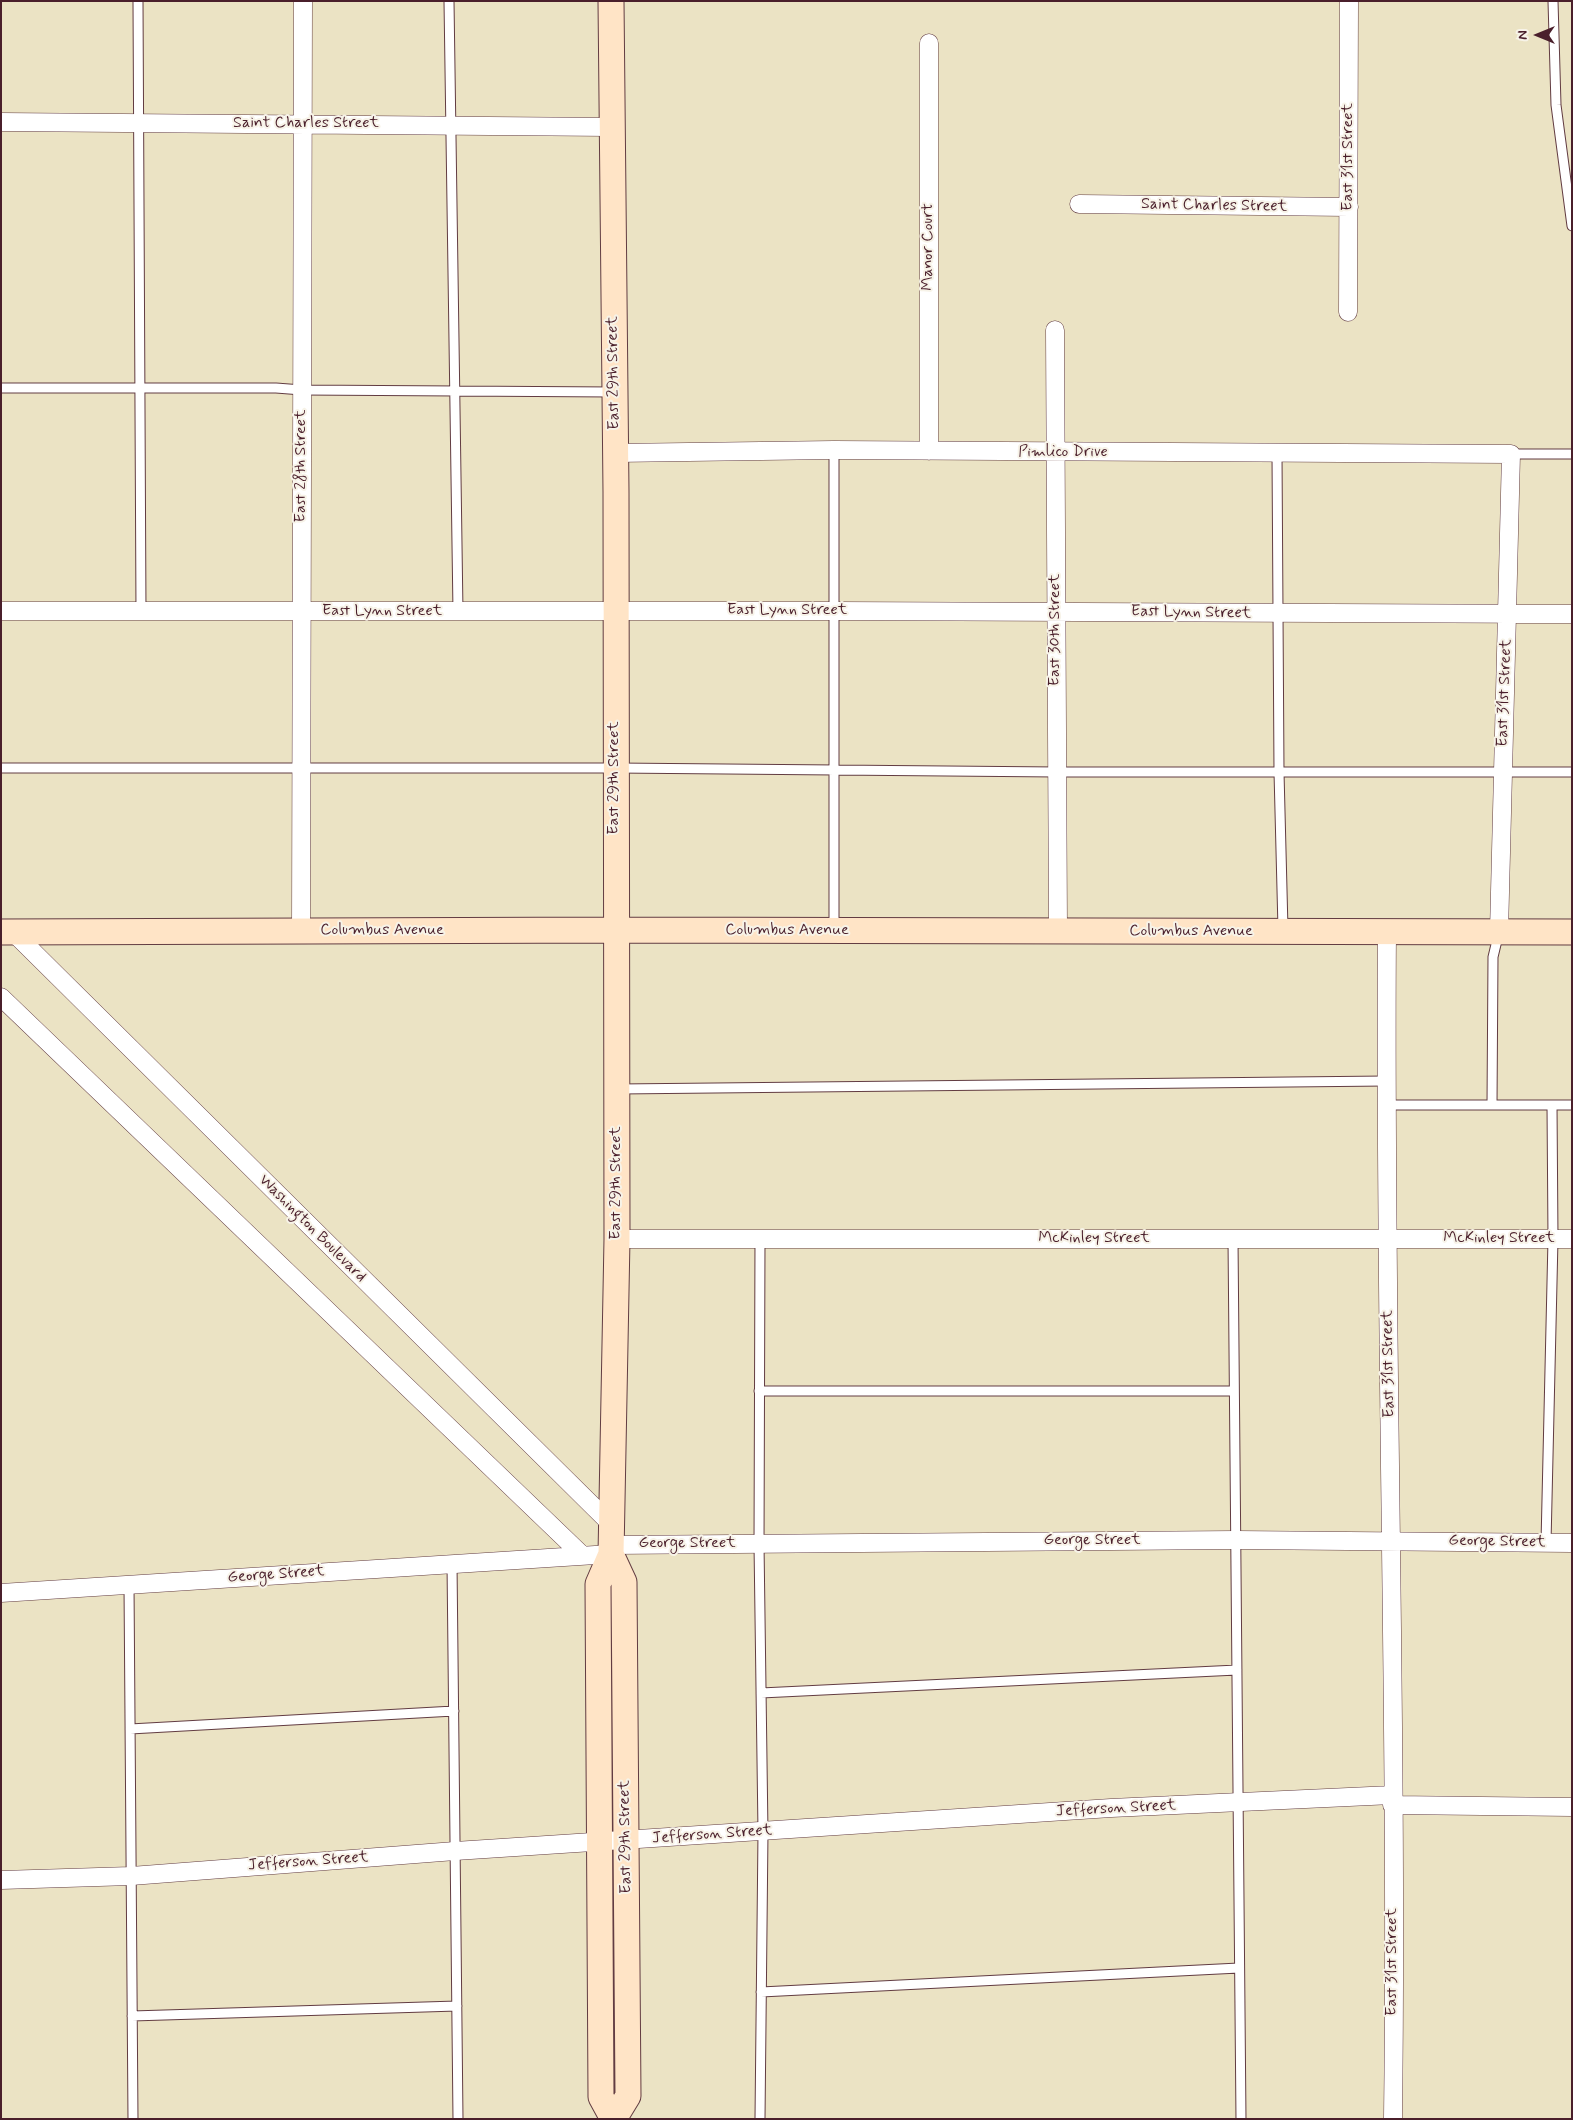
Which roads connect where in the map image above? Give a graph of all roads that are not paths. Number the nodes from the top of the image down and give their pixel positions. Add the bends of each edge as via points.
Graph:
1 (138, 1) edge
2 (303, 1) edge
3 (449, 1) edge
4 (611, 1) edge
5 (1349, 1) edge
6 (1553, 1) edge
7 (929, 43) dead end
8 (1, 122) edge
9 (138, 123) junction
10 (302, 123) junction
11 (451, 125) junction
12 (611, 127) junction
13 (1079, 204) dead end
14 (1349, 207) junction
15 (1572, 226) edge
16 (1348, 312) dead end
17 (1055, 330) dead end
18 (1, 388) edge
19 (140, 388) junction
20 (302, 390) junction
21 (455, 392) junction
22 (614, 392) junction
23 (834, 450) junction
24 (929, 451) junction
25 (614, 453) junction
26 (1056, 453) junction
27 (1277, 454) junction
28 (1511, 454) junction
29 (1572, 454) edge
30 (1, 611) edge
31 (834, 611) junction
32 (141, 612) junction
33 (301, 612) junction
34 (458, 612) junction
35 (615, 612) junction
36 (1056, 612) junction
37 (1280, 614) junction
38 (1507, 614) junction
39 (1572, 614) edge
40 (1, 768) edge
41 (615, 768) junction
42 (301, 770) junction
43 (834, 770) junction
44 (1057, 772) junction
45 (1280, 772) junction
46 (1503, 772) junction
47 (1572, 772) edge
48 (615, 930) junction
49 (300, 931) junction
50 (834, 931) junction
51 (1058, 931) junction
52 (7, 932) edge
53 (1283, 932) junction
54 (1387, 932) junction
55 (1499, 932) junction
56 (1572, 932) edge
57 (1, 997) edge
58 (1386, 1081) junction
59 (616, 1088) junction
60 (1386, 1105) junction
61 (1492, 1105) junction
62 (1552, 1105) junction
63 (1572, 1105) edge
64 (617, 1239) junction
65 (760, 1239) junction
66 (1233, 1239) junction
67 (1388, 1239) junction
68 (1553, 1239) junction
69 (1572, 1239) edge
70 (759, 1391) junction
71 (1234, 1391) junction
72 (1236, 1540) junction
73 (1392, 1540) junction
74 (612, 1541) junction
75 (1546, 1543) junction
76 (1572, 1543) edge
77 (759, 1544) junction
78 (582, 1554) junction
79 (452, 1563) junction
80 (129, 1585) junction
81 (1, 1593) edge
82 (1237, 1670) junction
83 (760, 1693) junction
84 (454, 1711) junction
85 (130, 1729) junction
86 (1392, 1800) junction
87 (1238, 1803) junction
88 (1572, 1807) edge
89 (763, 1832) junction
90 (625, 1841) junction
91 (600, 1843) junction
92 (455, 1851) junction
93 (131, 1876) junction
94 (1, 1880) edge
95 (1240, 1968) junction
96 (761, 1992) junction
97 (457, 2006) junction
98 (132, 2016) junction
99 (133, 2119) edge
100 (458, 2119) edge
101 (614, 2119) edge
102 (760, 2119) edge
103 (1241, 2119) edge
104 (1392, 2119) edge

1 - 9 lane
2 - 10 street, East 28th Street
3 - 11 lane
4 - 12 street, East 29th Street
5 - 14 street, East 31st Street
6 - 15 lane via 1556,105
7 - 24 street, Manor Court
8 - 9 street, Saint Charles Street
9 - 10 street, Saint Charles Street
9 - 19 lane
10 - 11 street, Saint Charles Street
10 - 20 street, East 28th Street
11 - 12 street, Saint Charles Street
11 - 21 lane
12 - 22 street, East 29th Street
13 - 14 street, Saint Charles Street
14 - 16 street, East 31st Street
17 - 26 street, East 30th Street
18 - 19 lane
19 - 20 lane
19 - 32 lane
20 - 21 lane
20 - 33 street, East 28th Street
21 - 22 lane
21 - 34 lane
22 - 25 street, East 29th Street
23 - 24 street, Pimlico Drive
23 - 25 street, Pimlico Drive
23 - 31 lane
24 - 26 street, Pimlico Drive
25 - 35 street, East 29th Street
26 - 27 street, Pimlico Drive
26 - 36 street, East 30th Street
27 - 28 street, Pimlico Drive
27 - 37 lane
28 - 29 lane
28 - 38 street, East 31st Street
30 - 32 street, East Lynn Street
31 - 35 street, East Lynn Street
31 - 36 street, East Lynn Street
31 - 43 lane
32 - 33 street, East Lynn Street
33 - 34 street, East Lynn Street
33 - 42 street, East 28th Street
34 - 35 street, East Lynn Street
35 - 41 street, East 29th Street
36 - 37 street, East Lynn Street
36 - 44 street, East 30th Street
37 - 38 street, East Lynn Street
37 - 45 lane
38 - 39 street, East Lynn Street
38 - 46 street, East 31st Street
40 - 42 lane
41 - 42 lane
41 - 43 lane
41 - 48 street, East 29th Street
42 - 49 street, East 28th Street
43 - 44 lane
43 - 50 lane
44 - 45 lane
44 - 51 street, East 30th Street
45 - 46 lane
45 - 53 lane
46 - 47 lane
46 - 55 street, East 31st Street
48 - 49 street, Columbus Avenue
48 - 50 street, Columbus Avenue
48 - 59 street, East 29th Street
49 - 52 street, Columbus Avenue
50 - 51 street, Columbus Avenue
51 - 53 street, Columbus Avenue
52 - 74 street, Washington Boulevard
53 - 54 street, Columbus Avenue
54 - 55 street, Columbus Avenue
54 - 58 street, East 31st Street
55 - 56 street, Columbus Avenue
55 - 61 lane via 1494,957
57 - 78 street
58 - 59 lane
58 - 60 street, East 31st Street
59 - 64 street, East 29th Street
60 - 61 lane
60 - 67 street, East 31st Street
61 - 62 lane
62 - 63 lane
62 - 68 lane
64 - 65 street, McKinley Street
64 - 74 street, East 29th Street
65 - 66 street, McKinley Street
65 - 70 lane
66 - 67 street, McKinley Street
66 - 71 lane
67 - 68 street, McKinley Street
67 - 73 street, East 31st Street
68 - 69 street, McKinley Street
68 - 75 lane
70 - 71 lane
70 - 77 lane
71 - 72 lane
72 - 73 street, George Street
72 - 77 street, George Street
72 - 82 lane
73 - 75 street, George Street
73 - 86 street, East 31st Street
74 - 77 street, George Street
74 - 78 street, George Street
74 - 90 street, East 29th Street via 624,1582
74 - 91 street, East 29th Street via 598,1584
75 - 76 street, George Street
77 - 83 lane
78 - 79 street, George Street
79 - 80 street, George Street
79 - 84 lane
80 - 81 street, George Street
80 - 85 lane
82 - 83 lane
82 - 87 lane
83 - 89 lane
84 - 85 lane
84 - 92 lane
85 - 93 lane
86 - 87 street, Jefferson Street
86 - 88 street, Jefferson Street
86 - 104 street, East 31st Street
87 - 89 street, Jefferson Street via 1111,1808
87 - 95 lane
89 - 90 street, Jefferson Street
89 - 96 lane
90 - 91 street, Jefferson Street
90 - 101 street, East 29th Street via 628,2096
91 - 92 street, Jefferson Street
91 - 101 street, East 29th Street via 601,2097
92 - 93 street, Jefferson Street
92 - 97 lane
93 - 94 street, Jefferson Street
93 - 98 lane
95 - 96 lane
95 - 103 lane
96 - 102 lane
97 - 98 lane
97 - 100 lane
98 - 99 lane

